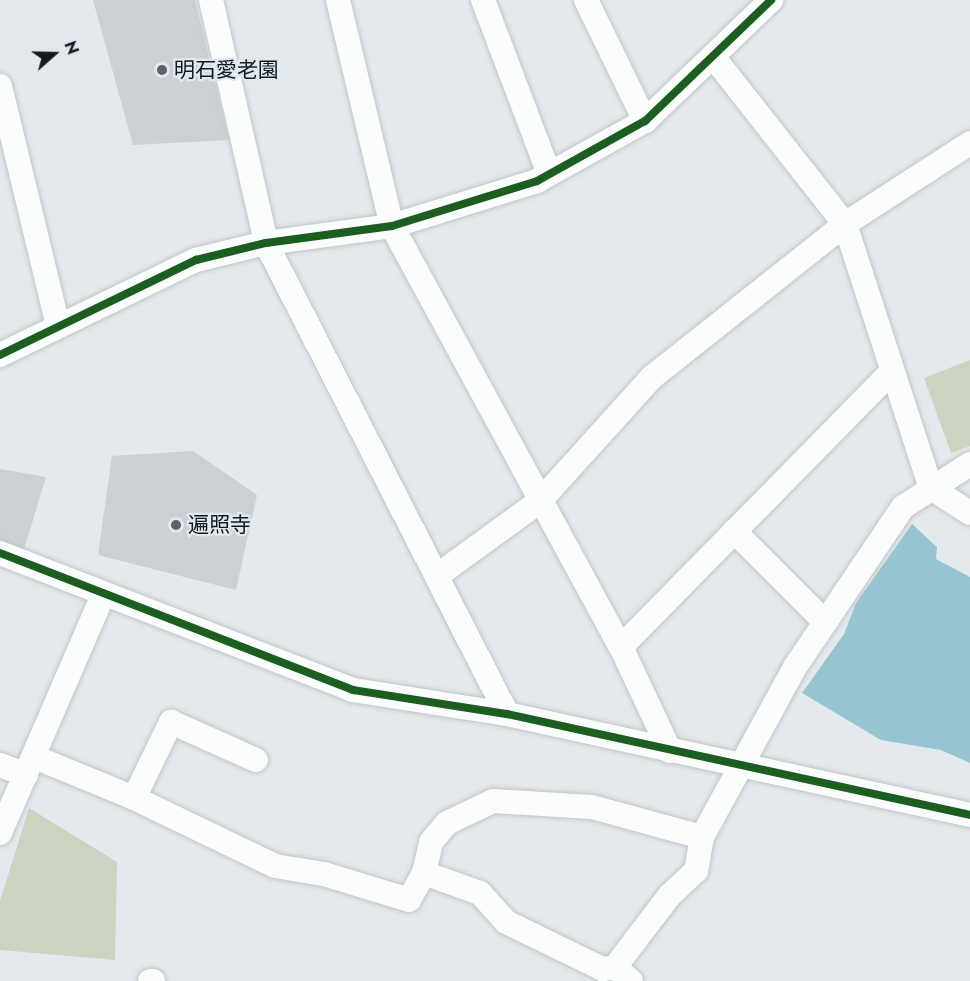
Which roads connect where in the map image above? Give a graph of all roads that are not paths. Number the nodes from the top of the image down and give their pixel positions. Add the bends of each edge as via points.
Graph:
1 (210, 0) edge
2 (338, 0) edge
3 (483, 0) edge
4 (586, 0) edge
5 (771, 0) edge
6 (715, 59) junction
7 (0, 87) edge
8 (645, 121) junction
9 (970, 143) edge
10 (549, 174) junction
11 (845, 225) junction
12 (392, 226) junction
13 (266, 243) junction
14 (58, 325) junction
15 (0, 355) edge
16 (891, 372) junction
17 (970, 464) edge
18 (931, 488) junction
19 (540, 501) junction
20 (970, 513) edge
21 (734, 531) junction
22 (0, 553) edge
23 (438, 575) junction
24 (103, 595) junction
25 (825, 622) junction
26 (621, 647) junction
27 (507, 714) junction
28 (670, 751) junction
29 (256, 760) dead end
30 (0, 765) edge
31 (31, 766) junction
32 (745, 767) junction
33 (134, 798) junction
34 (970, 815) edge
35 (0, 834) edge
36 (702, 837) junction
37 (424, 873) junction
38 (623, 974) edge

1 - 13 street
2 - 12 street
3 - 10 street
4 - 8 street
5 - 6 street
6 - 8 street
6 - 11 street
7 - 14 street
8 - 10 street
9 - 11 street
10 - 12 street
11 - 16 street
11 - 19 street via 651,378
12 - 13 street
12 - 19 street
13 - 14 street via 196,260
13 - 23 street
14 - 15 street
16 - 18 street
16 - 21 street
17 - 18 street
18 - 20 street
18 - 25 street via 903,507
19 - 23 street
19 - 26 street
21 - 25 street
21 - 26 street
22 - 24 street
23 - 27 street
24 - 27 street via 354,690
24 - 31 street
25 - 32 street via 795,667
26 - 28 street
27 - 28 street
28 - 32 street
29 - 33 street via 171,722
30 - 31 street
31 - 33 street
31 - 35 street
32 - 34 street
32 - 36 street
33 - 37 street via 275,866 324,874 409,900
36 - 37 street via 592,807 493,801 447,823 431,842
36 - 38 street via 696,870 669,896
37 - 38 street via 480,893 506,922 603,969

